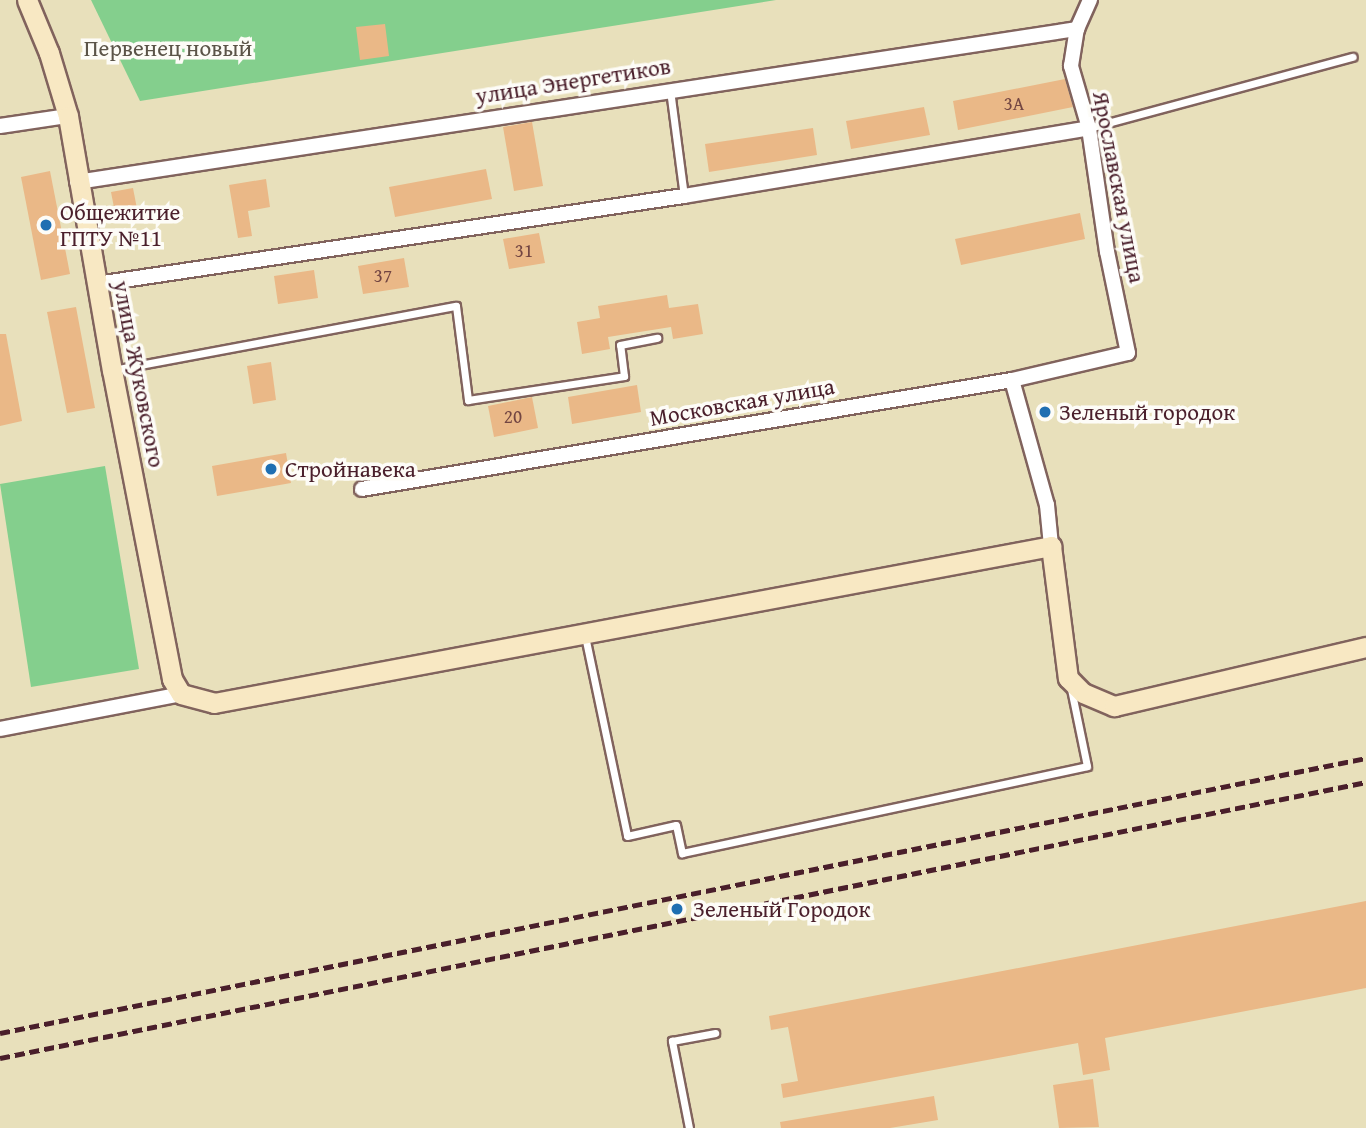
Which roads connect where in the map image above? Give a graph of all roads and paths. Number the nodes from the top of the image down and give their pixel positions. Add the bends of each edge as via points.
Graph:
1 (27, 0) edge
2 (1090, 0) edge
3 (1077, 29) junction
4 (1353, 57) dead end
5 (670, 89) junction
6 (68, 116) junction
7 (0, 126) edge
8 (1089, 128) junction
9 (77, 182) junction
10 (684, 196) junction
11 (97, 284) junction
12 (657, 338) dead end
13 (1128, 353) joint
14 (112, 370) junction
15 (1012, 380) junction
16 (362, 489) dead end
17 (1051, 546) junction
18 (585, 636) junction
19 (1366, 647) edge
20 (1068, 678) junction
21 (177, 686) junction
22 (0, 729) edge
23 (715, 1033) dead end
24 (689, 1128) edge

1 - 6 street, улица Жуковского
2 - 3 street, Ярославская улица
3 - 5 street, улица Энергетиков
3 - 8 street, Ярославская улица via 1071,66
4 - 8 lane
5 - 9 street, улица Энергетиков
5 - 10 lane
6 - 7 street
6 - 9 street, улица Жуковского
8 - 10 street
8 - 13 street, Ярославская улица
9 - 11 street, улица Жуковского
10 - 11 street
11 - 14 street, улица Жуковского
12 - 14 lane via 620,345 624,376 468,400 456,306
13 - 15 street, Московская улица
14 - 21 street, улица Жуковского
15 - 16 street, Московская улица
15 - 17 street via 1047,505
17 - 18 street
17 - 20 street
18 - 20 lane via 627,836 677,825 682,853 1087,766
18 - 21 street via 214,703
19 - 20 street via 1114,706 1083,693
21 - 22 street
23 - 24 lane via 672,1041

